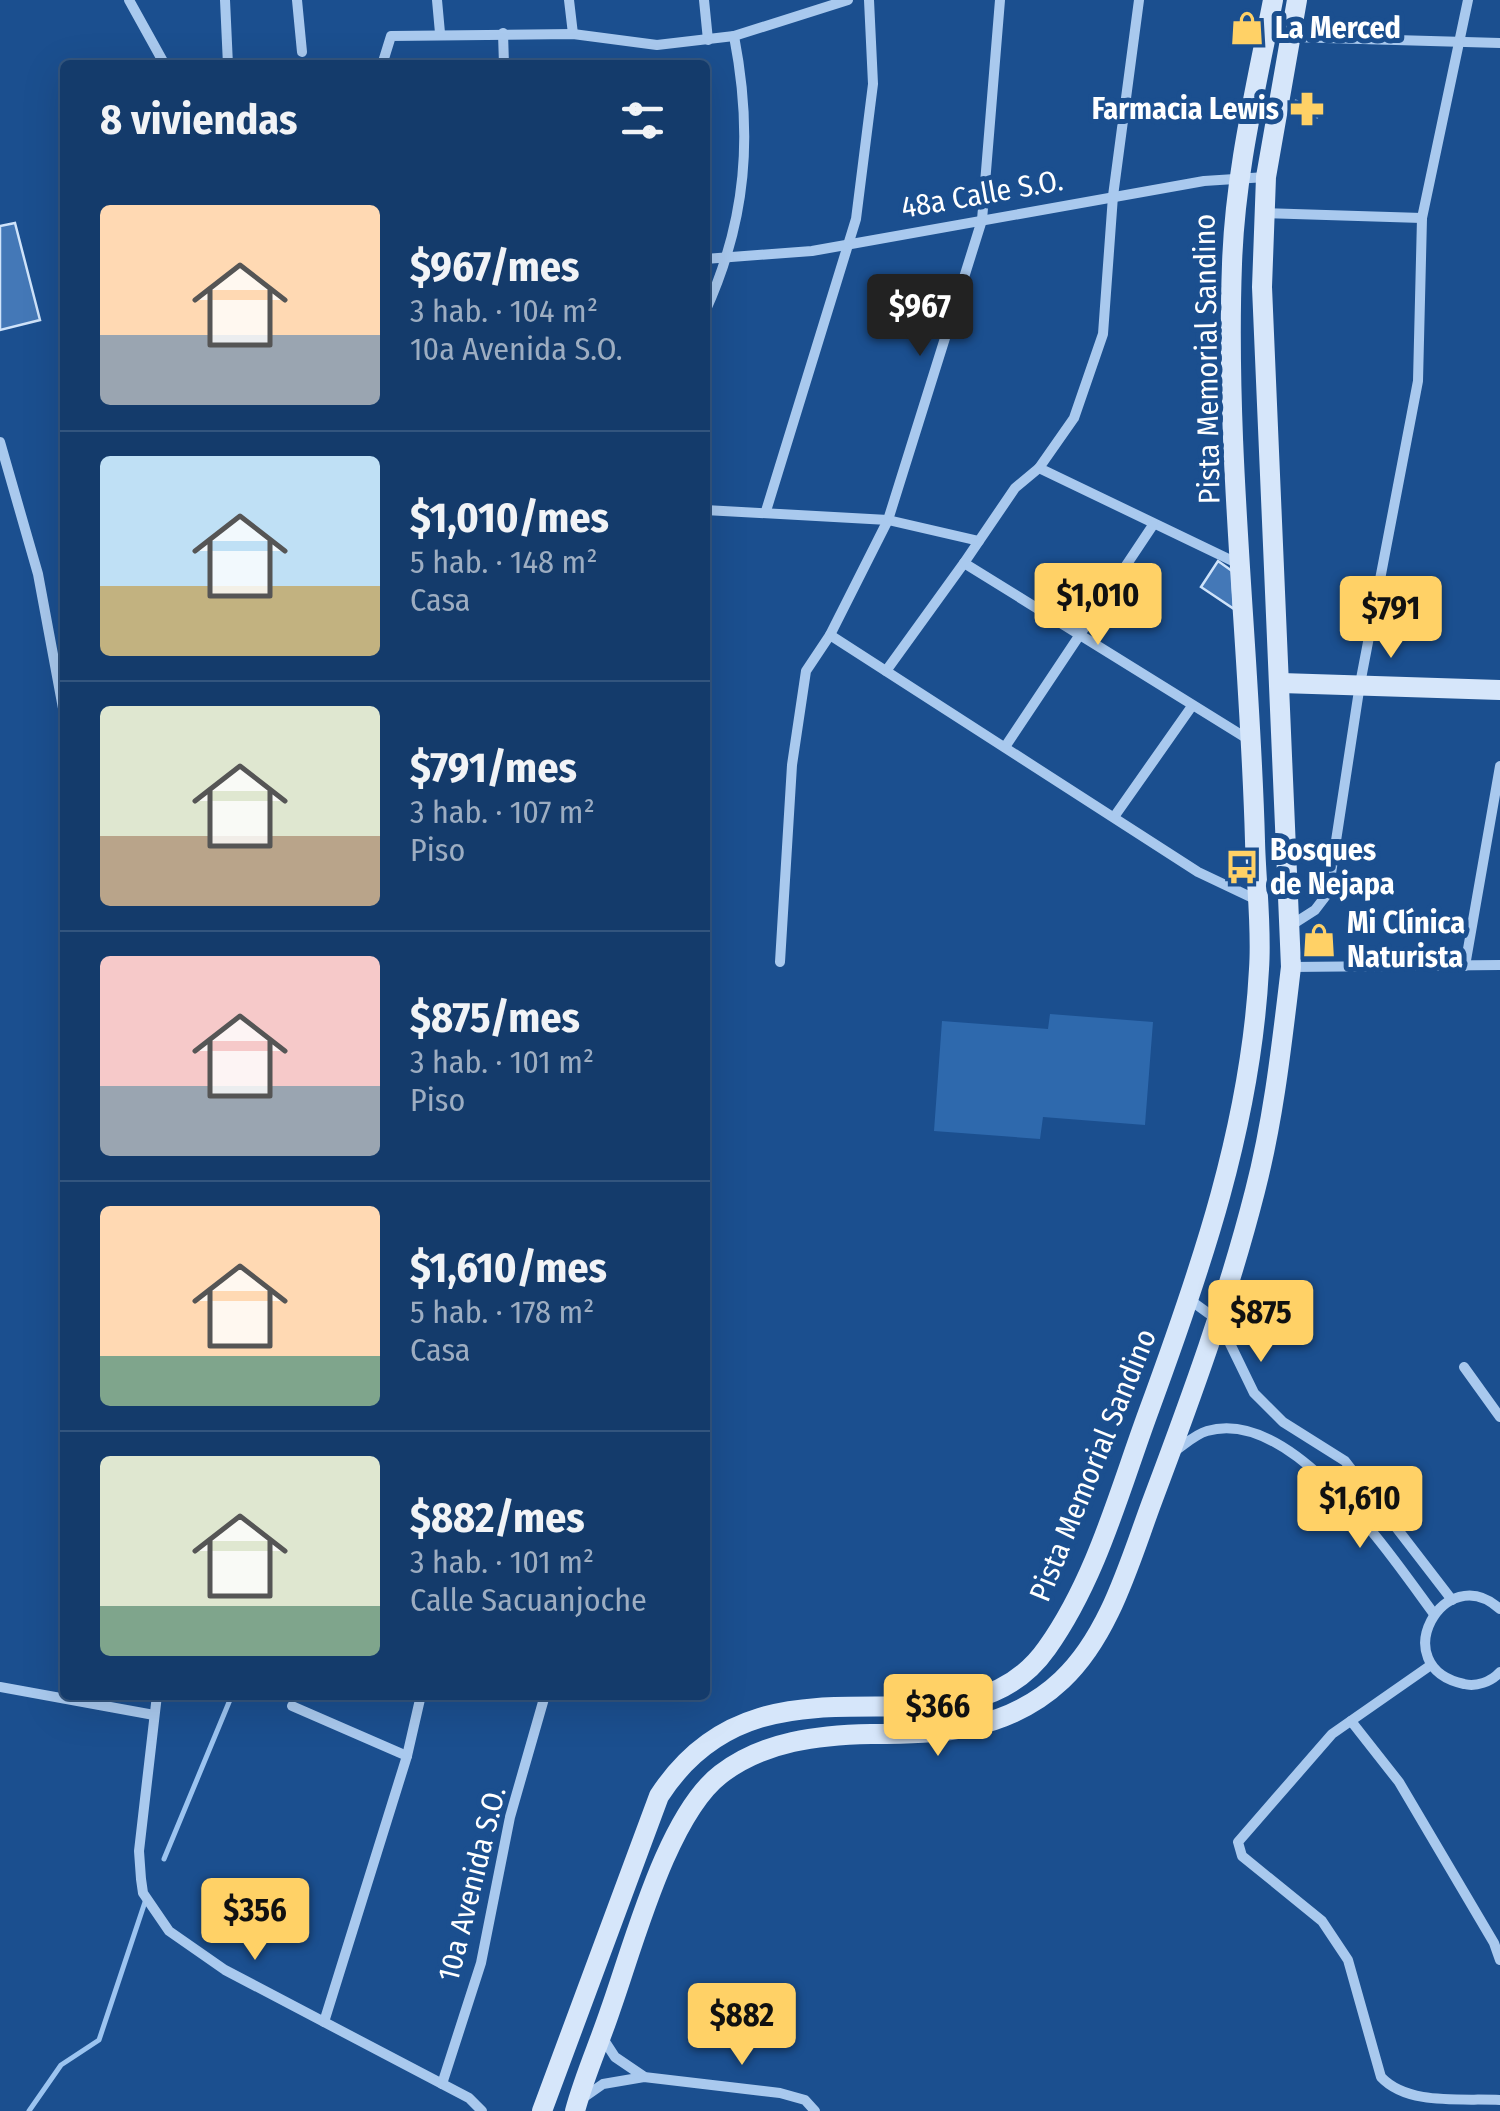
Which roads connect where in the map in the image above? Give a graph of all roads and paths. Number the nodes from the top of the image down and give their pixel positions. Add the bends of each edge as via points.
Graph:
1 (128, 0) edge
2 (225, 0) edge
3 (297, 0) edge
4 (437, 0) edge
5 (570, 0) edge
6 (704, 0) edge
7 (846, 0) edge
8 (870, 0) edge
9 (1000, 0) edge
10 (1139, 0) edge
11 (1273, 0) edge
12 (1297, 0) edge
13 (1468, 0) edge
14 (440, 32) junction
15 (503, 33) junction
16 (572, 34) junction
17 (734, 36) junction
18 (1289, 37) junction
19 (708, 40) junction
20 (1458, 42) junction
21 (1500, 43) edge
22 (302, 52) dead end
23 (162, 60) edge
24 (228, 60) edge
25 (384, 60) edge
26 (504, 60) edge
27 (1237, 176) junction
28 (1266, 177) junction
29 (1113, 196) junction
30 (1263, 213) junction
31 (1422, 218) junction
32 (982, 220) junction
33 (846, 244) junction
34 (730, 258) junction
35 (710, 259) edge
36 (710, 301) edge
37 (0, 442) edge
38 (1039, 468) junction
39 (710, 510) edge
40 (766, 511) junction
41 (888, 520) junction
42 (1152, 525) junction
43 (979, 541) junction
44 (964, 564) junction
45 (1242, 566) junction
46 (830, 635) junction
47 (1083, 635) junction
48 (886, 671) junction
49 (1281, 683) junction
50 (1360, 684) junction
51 (1500, 690) edge
52 (60, 695) edge
53 (1192, 706) junction
54 (1252, 742) junction
55 (1005, 747) junction
56 (1500, 766) edge
57 (1114, 818) junction
58 (1257, 900) junction
59 (1290, 926) junction
60 (780, 962) dead end
61 (1500, 965) edge
62 (1465, 966) junction
63 (1291, 967) junction
64 (1190, 1300) junction
65 (1219, 1321) junction
66 (1464, 1367) dead end
67 (1500, 1417) edge
68 (1283, 1422) junction
69 (1274, 1440) junction
70 (1170, 1454) junction
71 (1452, 1600) junction
72 (1500, 1609) edge
73 (1434, 1614) junction
74 (1431, 1665) junction
75 (1500, 1672) edge
76 (0, 1687) edge
77 (60, 1698) edge
78 (69, 1700) edge
79 (156, 1700) edge
80 (420, 1700) edge
81 (544, 1700) edge
82 (292, 1706) dead end
83 (154, 1716) junction
84 (1351, 1720) junction
85 (407, 1756) junction
86 (1500, 1960) edge
87 (324, 2022) junction
88 (602, 2037) junction
89 (644, 2076) junction
90 (442, 2084) junction
91 (1500, 2100) edge
92 (804, 2106) edge
93 (576, 2107) edge
94 (482, 2111) edge
95 (542, 2111) edge
96 (815, 2111) edge

1 - 23 street
2 - 24 street
3 - 22 street
4 - 14 street
5 - 16 street
6 - 19 street
7 - 17 street
8 - 33 street via 873,84 856,218
9 - 32 street
10 - 29 street
11 - 27 main road, Pista Memorial Sandino
12 - 18 main road, Pista Memorial Sandino
13 - 20 street
14 - 15 street
14 - 25 street via 391,36
15 - 16 street
15 - 26 street
16 - 19 street via 657,46
17 - 19 street
17 - 34 street via 746,98
18 - 20 street
18 - 28 main road, Pista Memorial Sandino
20 - 21 street
20 - 31 street
27 - 28 street, 48a Calle S.O.
27 - 29 street, 48a Calle S.O.
27 - 45 main road, Pista Memorial Sandino via 1232,324
28 - 30 main road, Pista Memorial Sandino
29 - 32 street, 48a Calle S.O.
29 - 38 street via 1103,334 1074,418
30 - 31 street
30 - 49 main road, Pista Memorial Sandino
31 - 50 street via 1418,381
32 - 33 street, 48a Calle S.O.
32 - 41 street
33 - 34 street, 48a Calle S.O.
33 - 40 street
34 - 35 street, 48a Calle S.O.
34 - 36 street
37 - 52 street
38 - 42 street
38 - 43 street via 1015,488
39 - 40 street
40 - 41 street
41 - 43 street
41 - 46 street
42 - 45 street
42 - 47 street
43 - 44 street
44 - 47 street
44 - 48 street
45 - 54 main road, Pista Memorial Sandino
46 - 48 street
46 - 60 street via 806,671 792,764
47 - 53 street
47 - 55 street
48 - 55 street
49 - 50 main road
49 - 59 main road, Pista Memorial Sandino
50 - 51 main road
50 - 59 street via 1328,892
53 - 54 street
53 - 57 street
54 - 58 main road, Pista Memorial Sandino
55 - 57 street
56 - 62 street
57 - 58 street via 1198,872
58 - 64 main road, Pista Memorial Sandino via 1260,967 1247,1074 1226,1184
59 - 63 main road, Pista Memorial Sandino
61 - 62 street
62 - 63 street
63 - 65 main road, Pista Memorial Sandino via 1256,1188
64 - 65 street
64 - 95 main road, Pista Memorial Sandino via 1094,1561 1043,1655 1013,1680 944,1704 788,1708 748,1718 677,1768 658,1796
65 - 68 street via 1254,1393
65 - 70 main road, Pista Memorial Sandino
66 - 67 street
68 - 69 street
68 - 71 street via 1345,1462
69 - 70 street via 1224,1428 1203,1431
69 - 73 street via 1326,1477
70 - 88 main road, Pista Memorial Sandino via 1095,1637 1064,1679 1031,1704 998,1722 940,1734 801,1738 746,1757 717,1776 676,1837
71 - 72 street via 1490,1600
71 - 73 street
73 - 74 street via 1424,1643
74 - 75 street via 1449,1681 1472,1686
74 - 84 street
76 - 77 street
78 - 83 street
79 - 83 street
80 - 85 street
81 - 90 street, 10a Avenida S.O. via 510,1817 481,1963
82 - 85 street
83 - 87 street via 139,1851 143,1893 169,1931 225,1970
84 - 86 street via 1399,1782
84 - 91 street via 1238,1842 1242,1856 1322,1921 1348,1960 1381,2077 1393,2090
85 - 87 street
87 - 90 street
88 - 89 street via 615,2057
88 - 93 main road, Pista Memorial Sandino
89 - 92 street via 780,2092
89 - 93 street via 594,2088
90 - 94 street
92 - 96 street

